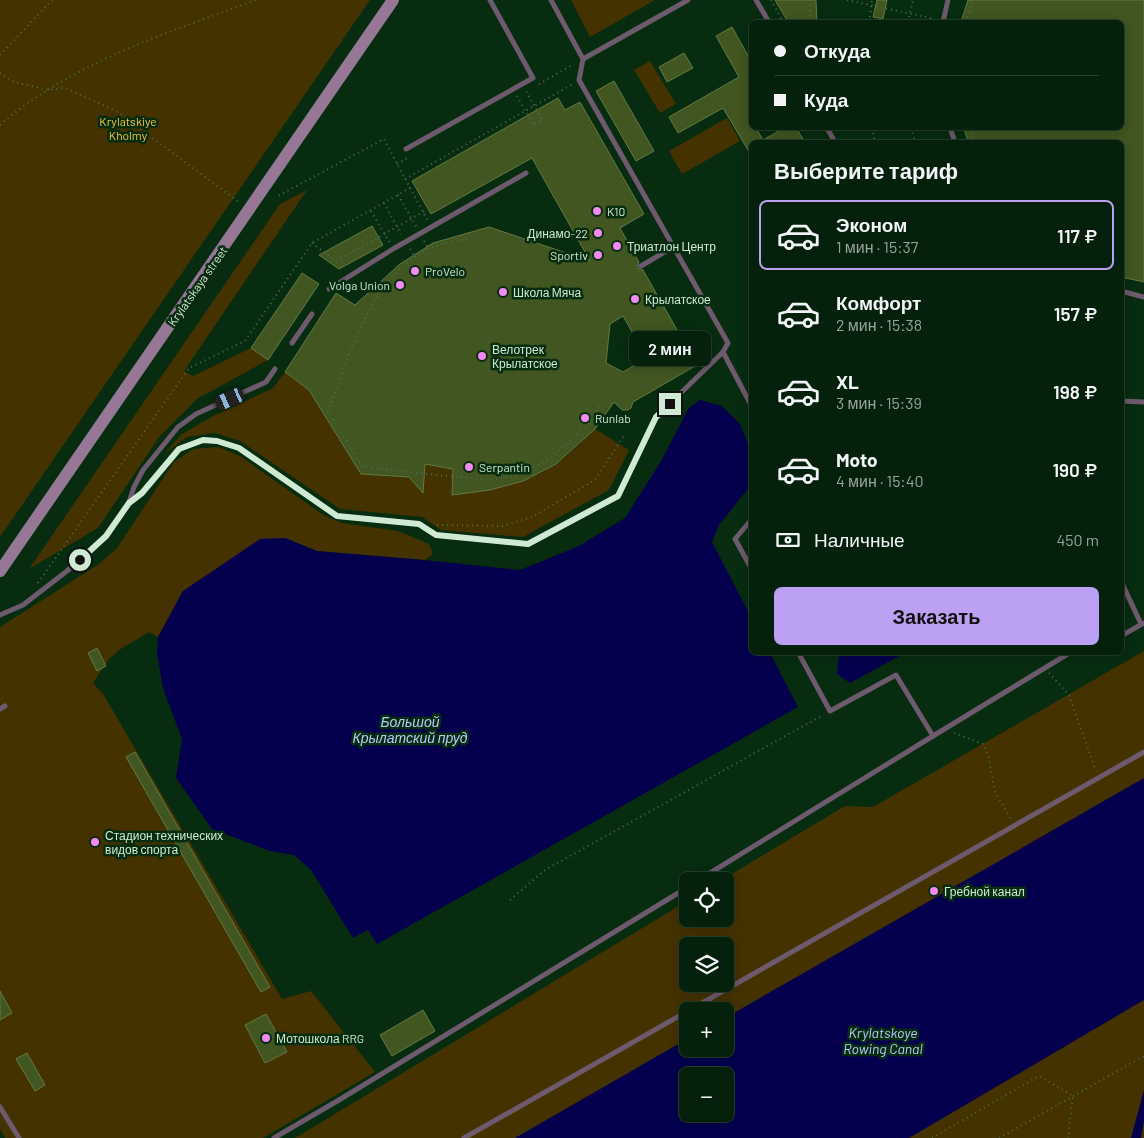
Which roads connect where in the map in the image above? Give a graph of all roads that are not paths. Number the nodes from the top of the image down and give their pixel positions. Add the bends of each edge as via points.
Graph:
1 (394, 0) edge
2 (490, 0) edge
3 (552, 0) edge
4 (688, 0) edge
5 (756, 0) edge
6 (948, 0) edge
7 (768, 20) edge
8 (943, 20) edge
9 (583, 59) junction
10 (406, 149) dead end
11 (526, 173) dead end
12 (673, 247) junction
13 (641, 266) dead end
14 (329, 289) dead end
15 (1124, 292) edge
16 (1144, 297) edge
17 (312, 314) dead end
18 (292, 343) dead end
19 (723, 352) junction
20 (275, 369) dead end
21 (749, 401) edge
22 (1124, 401) edge
23 (1144, 402) edge
24 (129, 503) junction
25 (749, 522) edge
26 (749, 564) edge
27 (0, 571) edge
28 (1124, 587) edge
29 (0, 615) edge
30 (1143, 623) edge
31 (1124, 634) edge
32 (800, 655) edge
33 (1066, 655) edge
34 (933, 736) junction
35 (1144, 752) edge
36 (712, 872) edge
37 (679, 892) edge
38 (704, 1002) edge
39 (679, 1016) edge
40 (0, 1107) edge
41 (18, 1138) edge
42 (274, 1138) edge
43 (464, 1138) edge

1 - 27 main road, Krylatskaya street
2 - 10 lane via 533,78
3 - 9 lane
4 - 9 lane
5 - 7 lane
6 - 8 lane
9 - 12 lane via 579,80
11 - 14 lane
12 - 13 lane
12 - 19 lane via 728,343
15 - 16 lane
17 - 18 lane
19 - 21 lane
19 - 24 lane via 656,417 618,496 528,544 436,535 419,524 337,516 239,448 217,441 203,440 179,449 142,493
20 - 24 lane via 266,382 196,414 178,427 143,470
22 - 23 lane
24 - 29 lane via 106,536 67,572 22,605
25 - 26 lane via 735,539
28 - 30 lane
30 - 31 lane
32 - 34 lane via 830,711 896,675
33 - 34 lane
34 - 36 lane
35 - 38 lane
37 - 42 lane
39 - 43 lane
40 - 41 lane

